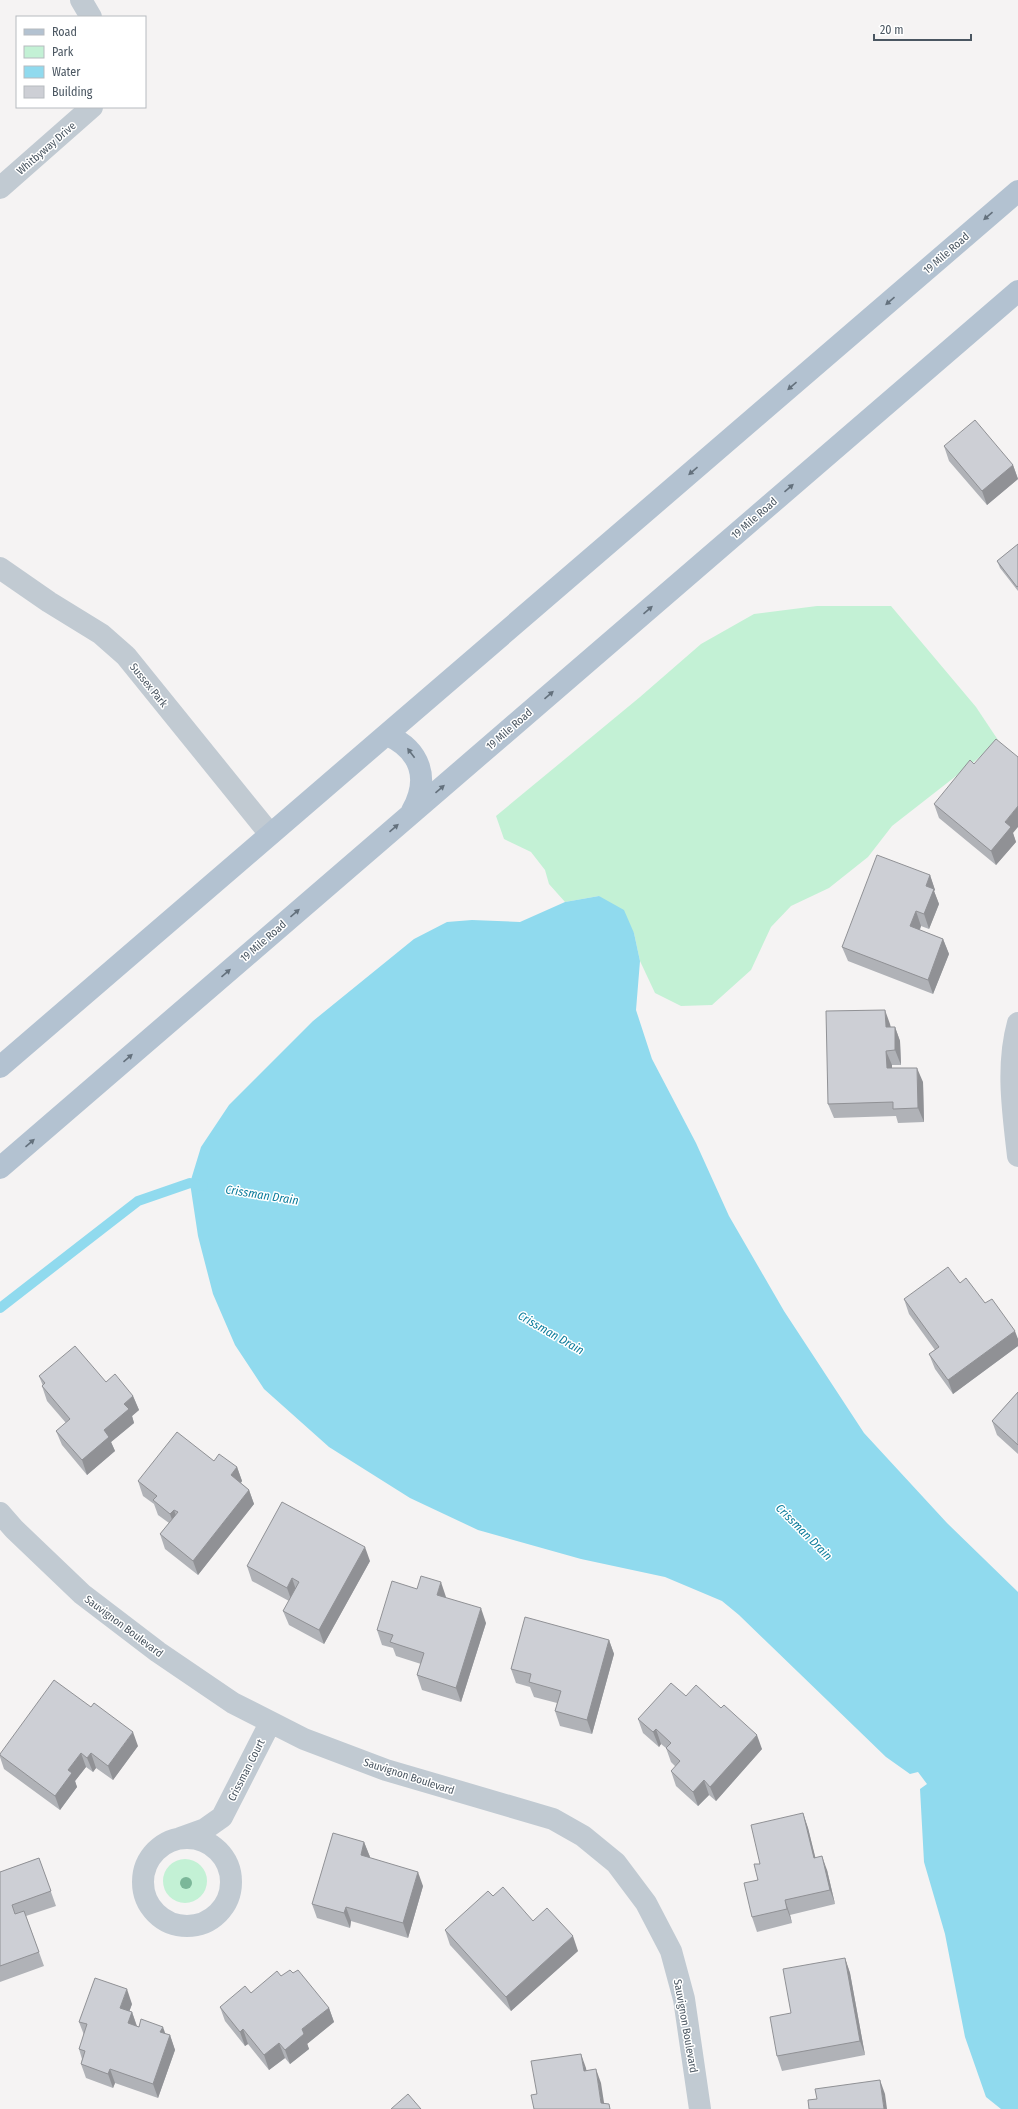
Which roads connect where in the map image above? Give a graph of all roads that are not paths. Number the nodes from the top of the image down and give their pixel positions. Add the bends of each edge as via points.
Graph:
1 (81, 0) edge
2 (91, 16) edge
3 (91, 108) edge
4 (0, 188) edge
5 (1018, 191) edge
6 (1018, 291) edge
7 (0, 568) edge
8 (387, 735) junction
9 (410, 814) junction
10 (270, 834) junction
11 (1018, 1023) edge
12 (0, 1067) edge
13 (1018, 1156) edge
14 (0, 1168) edge
15 (0, 1513) edge
16 (270, 1723) junction
17 (222, 1817) junction
18 (180, 1838) junction
19 (228, 1865) junction
20 (700, 2109) edge

1 - 2 street
3 - 4 street, Whitbyway Drive
5 -> 8 main road, 19 Mile Road
9 -> 6 main road, 19 Mile Road
7 - 10 street, Sussex Park via 48,602 101,634 126,656
9 -> 8 main road via 420,798 420,766 410,750 399,740
8 - 10 main road, 19 Mile Road
14 -> 9 main road, 19 Mile Road
10 - 12 main road, 19 Mile Road
11 - 13 street via 1013,1042 1012,1100
15 - 16 street, Sauvignon Boulevard via 82,1594 158,1652 233,1702
16 - 17 street, Crissman Court
16 - 20 street, Sauvignon Boulevard via 304,1739 386,1770 553,1819 583,1836 616,1863 646,1903 671,1952 684,1999
17 - 18 street, Crissman Court via 205,1829
17 - 19 street, Crissman Court
18 - 19 street, Crissman Court via 195,1838 209,1843 220,1852
18 - 19 street, Crissman Court via 166,1843 154,1852 146,1864 142,1878 143,1893 159,1918 186,1927 201,1925 214,1918 224,1907 230,1894 232,1879

